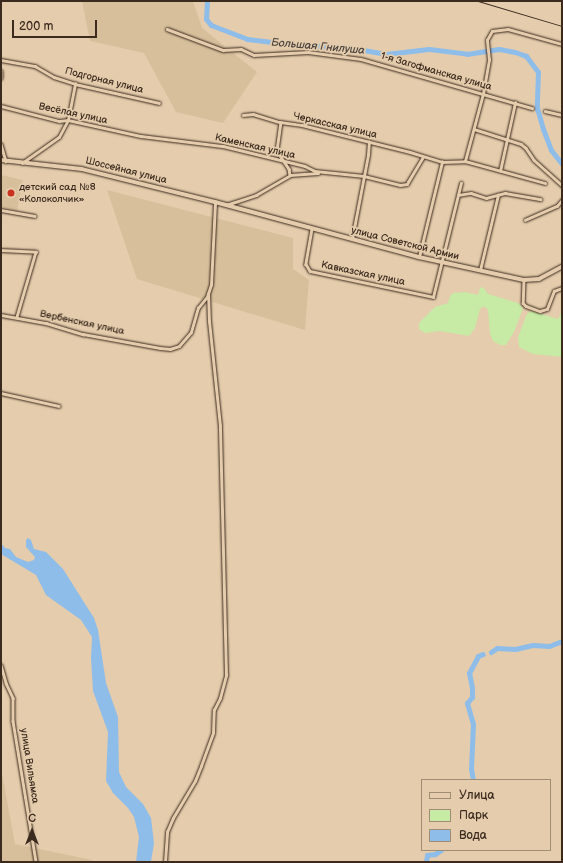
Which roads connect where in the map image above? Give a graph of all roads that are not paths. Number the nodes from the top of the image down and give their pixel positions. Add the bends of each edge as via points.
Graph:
1 (167, 29) dead end
2 (562, 44) edge
3 (1, 60) edge
4 (1, 71) edge
5 (1, 78) edge
6 (75, 84) junction
7 (483, 94) junction
8 (159, 103) dead end
9 (515, 103) junction
10 (1, 106) edge
11 (532, 108) dead end
12 (545, 111) dead end
13 (243, 115) dead end
14 (562, 115) edge
15 (68, 120) junction
16 (281, 122) junction
17 (474, 129) junction
18 (141, 136) joint
19 (506, 140) junction
20 (369, 142) junction
21 (1, 144) edge
22 (423, 157) junction
23 (1, 160) edge
24 (6, 161) junction
25 (283, 161) junction
26 (465, 161) junction
27 (442, 162) junction
28 (21, 163) junction
29 (500, 171) junction
30 (321, 172) junction
31 (290, 175) junction
32 (364, 176) junction
33 (461, 183) dead end
34 (545, 183) dead end
35 (562, 185) edge
36 (498, 194) junction
37 (458, 196) junction
38 (540, 199) dead end
39 (562, 200) edge
40 (216, 202) junction
41 (226, 205) junction
42 (1, 210) edge
43 (245, 210) joint
44 (34, 216) dead end
45 (525, 220) dead end
46 (312, 228) junction
47 (352, 240) junction
48 (1, 250) edge
49 (419, 257) junction
50 (443, 262) junction
51 (562, 267) edge
52 (480, 270) junction
53 (524, 280) junction
54 (562, 288) edge
55 (208, 294) junction
56 (1, 315) edge
57 (17, 317) junction
58 (1, 393) edge
59 (59, 406) dead end
60 (1, 665) edge
61 (36, 862) edge
62 (165, 862) edge

1 - 7 street, 1-я Загофманская улица via 224,50 241,49 254,55 308,52 361,59
2 - 7 street via 508,29 492,31 487,40 490,60
3 - 6 street, Подгорная улица via 35,66 54,77
4 - 5 street
6 - 8 street, Подгорная улица
6 - 15 street
7 - 9 street, 1-я Загофманская улица
7 - 17 street
9 - 11 street, 1-я Загофманская улица
9 - 19 street
10 - 15 street, Весёлая улица via 59,121
12 - 14 street
13 - 16 street, Черкасская улица via 253,114
15 - 18 street, Весёлая улица
15 - 28 street via 56,141
16 - 20 street, Черкасская улица
16 - 25 street via 277,151
17 - 19 street
17 - 26 street
18 - 25 street, Каменская улица via 223,146
19 - 29 street
19 - 35 street via 526,148 534,160
20 - 22 street, Черкасская улица
20 - 32 street
21 - 24 street
22 - 27 street, Черкасская улица
22 - 32 street, Каменская улица via 407,184 400,185
23 - 24 main road, Шоссейная улица
24 - 28 main road, Шоссейная улица
25 - 30 street, Каменская улица
25 - 31 street
26 - 27 street, Черкасская улица
26 - 29 street, Черкасская улица
27 - 49 street
28 - 40 main road, Шоссейная улица via 82,169
29 - 34 street, Черкасская улица
30 - 31 street
30 - 32 street, Каменская улица
31 - 41 street via 256,195
32 - 47 street
33 - 37 street
36 - 37 street via 486,198 471,193
36 - 38 street
36 - 52 street
37 - 50 street
39 - 45 street via 557,206
40 - 41 main road, Шоссейная улица
40 - 55 street via 211,284
41 - 43 main road, Шоссейная улица
42 - 44 street
43 - 46 main road, улица Советской Армии
46 - 47 main road, улица Советской Армии
46 - 50 street, Кавказская улица via 306,264 310,270 433,297
47 - 49 main road, улица Советской Армии
48 - 57 street via 36,252
49 - 50 main road, улица Советской Армии
50 - 52 main road, улица Советской Армии
51 - 53 main road, улица Советской Армии via 539,279
52 - 53 main road, улица Советской Армии
53 - 54 street via 524,305 540,311 547,309 554,291
55 - 57 street, Вербенская улица via 198,308 191,332 175,348 160,348 83,334
55 - 62 street via 220,426 226,675 218,705 214,710 212,733 201,766 167,832
56 - 57 street, Вербенская улица
58 - 59 street
60 - 61 street, улица Вильямса via 13,698 13,721

